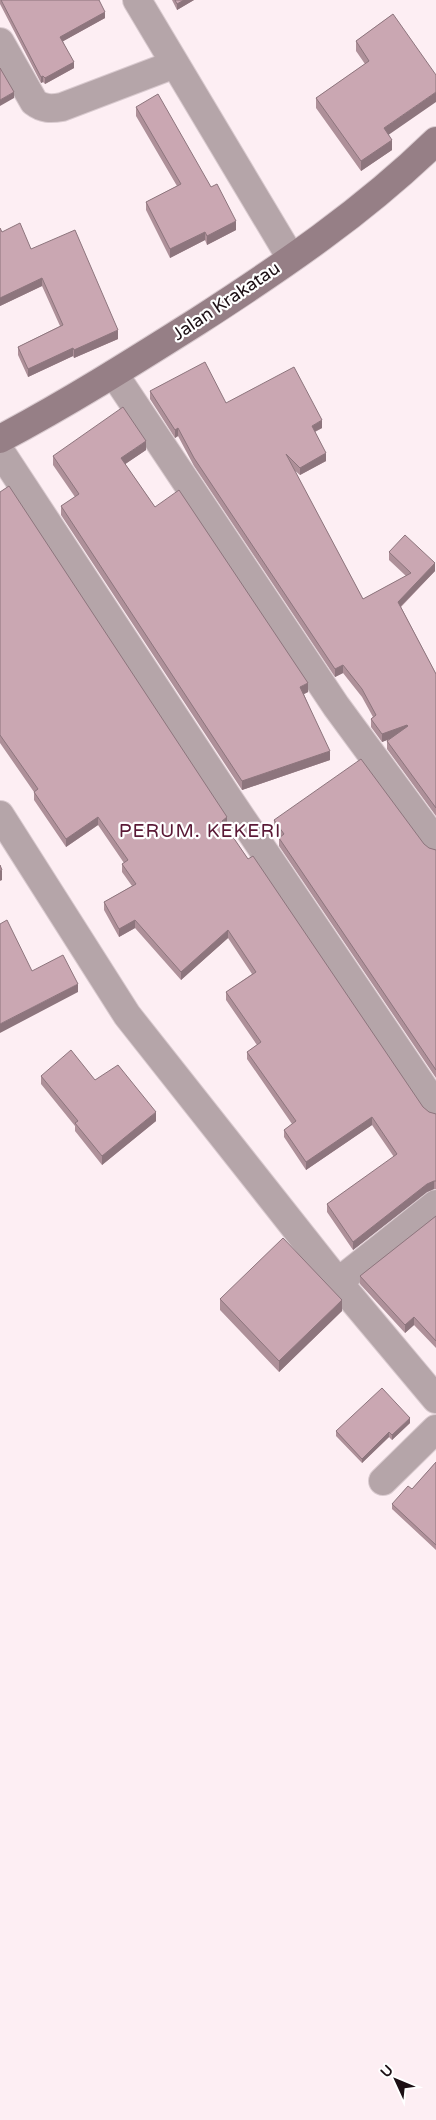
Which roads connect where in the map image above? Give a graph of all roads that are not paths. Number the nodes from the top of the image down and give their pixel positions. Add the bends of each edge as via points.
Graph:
1 (137, 0) edge
2 (0, 42) edge
3 (175, 64) junction
4 (436, 141) edge
5 (291, 258) junction
6 (114, 374) junction
7 (0, 439) edge
8 (0, 451) edge
9 (0, 816) edge
10 (436, 842) edge
11 (436, 1106) edge
12 (436, 1204) edge
13 (338, 1282) junction
14 (436, 1399) edge
15 (436, 1429) edge
16 (383, 1481) dead end

1 - 3 street
2 - 3 street via 34,102 50,109
3 - 5 street
4 - 5 street, Jalan Krakatau via 396,180
5 - 6 street, Jalan Krakatau
6 - 7 street, Jalan Krakatau
6 - 10 street via 336,706
8 - 11 street via 230,802
9 - 13 street via 127,1015
12 - 13 street
13 - 14 street
15 - 16 street

